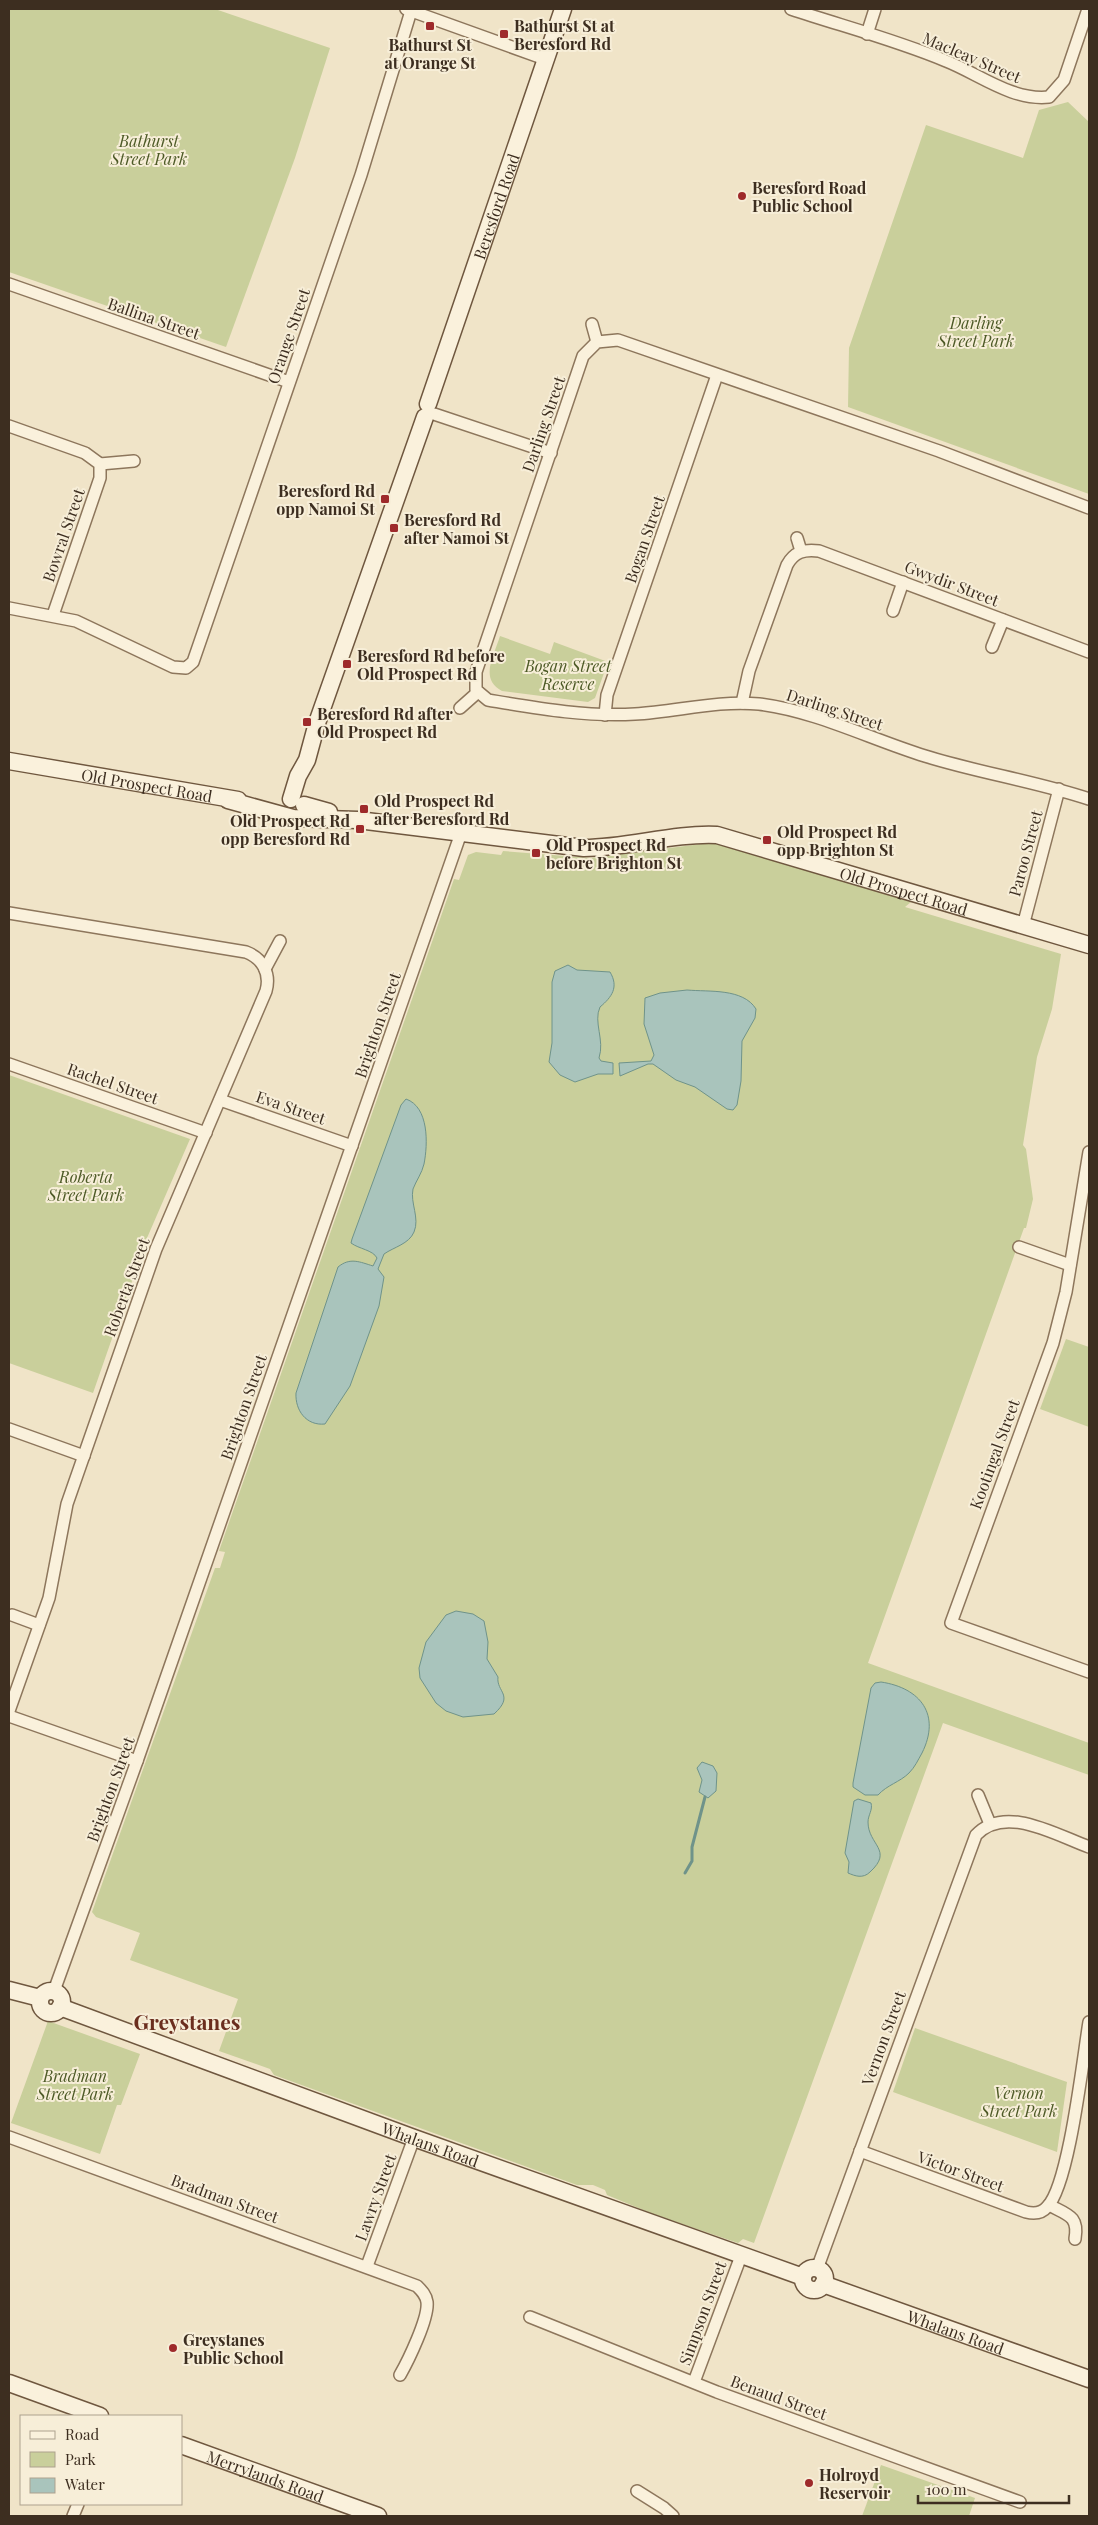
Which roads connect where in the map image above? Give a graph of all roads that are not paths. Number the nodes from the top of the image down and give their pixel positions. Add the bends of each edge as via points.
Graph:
1 (563, 9) edge
2 (791, 9) edge
3 (875, 9) edge
4 (1088, 9) edge
5 (408, 10) edge
6 (867, 34) junction
7 (545, 59) junction
8 (9, 284) edge
9 (592, 324) dead end
10 (597, 342) junction
11 (717, 375) junction
12 (289, 382) junction
13 (429, 412) junction
14 (9, 426) edge
15 (551, 453) junction
16 (134, 461) dead end
17 (100, 464) junction
18 (1089, 508) edge
19 (797, 538) dead end
20 (801, 551) junction
21 (903, 582) junction
22 (9, 608) edge
23 (893, 611) dead end
24 (54, 615) junction
25 (1003, 620) junction
26 (992, 647) dead end
27 (1089, 652) edge
28 (478, 692) junction
29 (742, 703) junction
30 (460, 708) dead end
31 (605, 715) junction
32 (9, 761) edge
33 (1059, 789) junction
34 (1089, 799) edge
35 (295, 807) junction
36 (461, 833) junction
37 (9, 913) edge
38 (1023, 926) junction
39 (280, 941) dead end
40 (1089, 945) edge
41 (265, 969) junction
42 (9, 1064) edge
43 (220, 1100) junction
44 (206, 1133) junction
45 (352, 1146) junction
46 (1089, 1152) edge
47 (1020, 1247) dead end
48 (1070, 1265) junction
49 (9, 1429) edge
50 (84, 1456) junction
51 (12, 1615) dead end
52 (39, 1625) junction
53 (1089, 1672) edge
54 (9, 1711) edge
55 (9, 1716) edge
56 (138, 1761) junction
57 (978, 1795) dead end
58 (990, 1824) junction
59 (1089, 1847) edge
60 (9, 1990) edge
61 (47, 1994) junction
62 (1089, 2022) edge
63 (9, 2137) edge
64 (414, 2138) junction
65 (860, 2151) junction
66 (1049, 2205) junction
67 (1075, 2239) dead end
68 (741, 2256) junction
69 (367, 2266) junction
70 (814, 2277) junction
71 (530, 2316) dead end
72 (400, 2375) dead end
73 (1089, 2379) edge
74 (694, 2382) junction
75 (9, 2383) edge
76 (97, 2415) edge
77 (182, 2445) edge
78 (637, 2491) dead end
79 (1020, 2502) dead end
80 (378, 2516) edge
81 (673, 2516) edge

1 - 7 street, Beresford Road
2 - 6 street, Macleay Street
3 - 6 street
4 - 6 street, Macleay Street via 1064,80 1049,97 1021,96 946,60
5 - 7 street
5 - 12 street, Orange Street via 361,176
7 - 13 street, Beresford Road
8 - 12 street, Ballina Street
9 - 10 street
10 - 11 street via 618,340
10 - 15 street, Darling Street via 583,356
11 - 18 street via 940,451
11 - 31 street, Bogan Street via 607,695
12 - 24 street, Orange Street via 188,671 172,667 76,621
13 - 15 street
13 - 35 street, Beresford Road via 317,723 307,760 298,776
14 - 17 street via 85,452
15 - 28 street, Darling Street via 476,672 474,682
16 - 17 street
17 - 24 street, Bowral Street via 100,478
19 - 20 street
20 - 21 street, Gwydir Street via 819,552
20 - 29 street via 786,565 749,671
21 - 23 street
21 - 25 street, Gwydir Street
22 - 24 street, Orange Street
25 - 26 street
25 - 27 street, Gwydir Street
28 - 30 street
28 - 31 street, Darling Street via 488,700
29 - 31 street, Darling Street
29 - 33 street, Darling Street via 790,710 922,755
32 - 35 street, Old Prospect Road via 228,800
33 - 34 street, Darling Street
33 - 38 street, Paroo Street
35 - 36 street, Old Prospect Road via 358,820
36 - 38 street, Old Prospect Road via 584,848 717,835
36 - 45 street, Brighton Street
37 - 41 street via 246,952 257,958
38 - 40 street, Old Prospect Road
39 - 41 street, Roberta Street
41 - 43 street, Roberta Street via 266,991
42 - 44 street, Rachel Street
43 - 44 street, Roberta Street
43 - 45 street, Eva Street
44 - 50 street, Roberta Street via 156,1249
45 - 56 street, Brighton Street
46 - 48 street, Kootingal Street
47 - 48 street
48 - 53 street, Kootingal Street via 1053,1342 951,1623
49 - 50 street
50 - 52 street, Roberta Street via 67,1504 49,1598
51 - 52 street
52 - 54 street, Roberta Street
55 - 56 street
56 - 61 street, Brighton Street
57 - 58 street
58 - 59 street via 1015,1821
58 - 65 street, Vernon Street via 973,1841
60 - 61 street
61 - 64 street, Whalans Road via 61,1998 60,2007
62 - 66 street via 1069,2152
63 - 69 street, Bradman Street
64 - 68 street, Whalans Road
64 - 69 street, Lawry Street
65 - 66 street, Victor Street via 1026,2212 1039,2212
65 - 70 street, Vernon Street
66 - 67 street via 1075,2221
68 - 70 street, Whalans Road
68 - 74 street, Simpson Street
69 - 72 street, Bradman Street via 412,2283 429,2295 411,2355
70 - 73 street, Whalans Road
71 - 74 street, Benaud Street
74 - 79 street, Benaud Street
75 - 76 street
77 - 80 street, Merrylands Road
78 - 81 street

